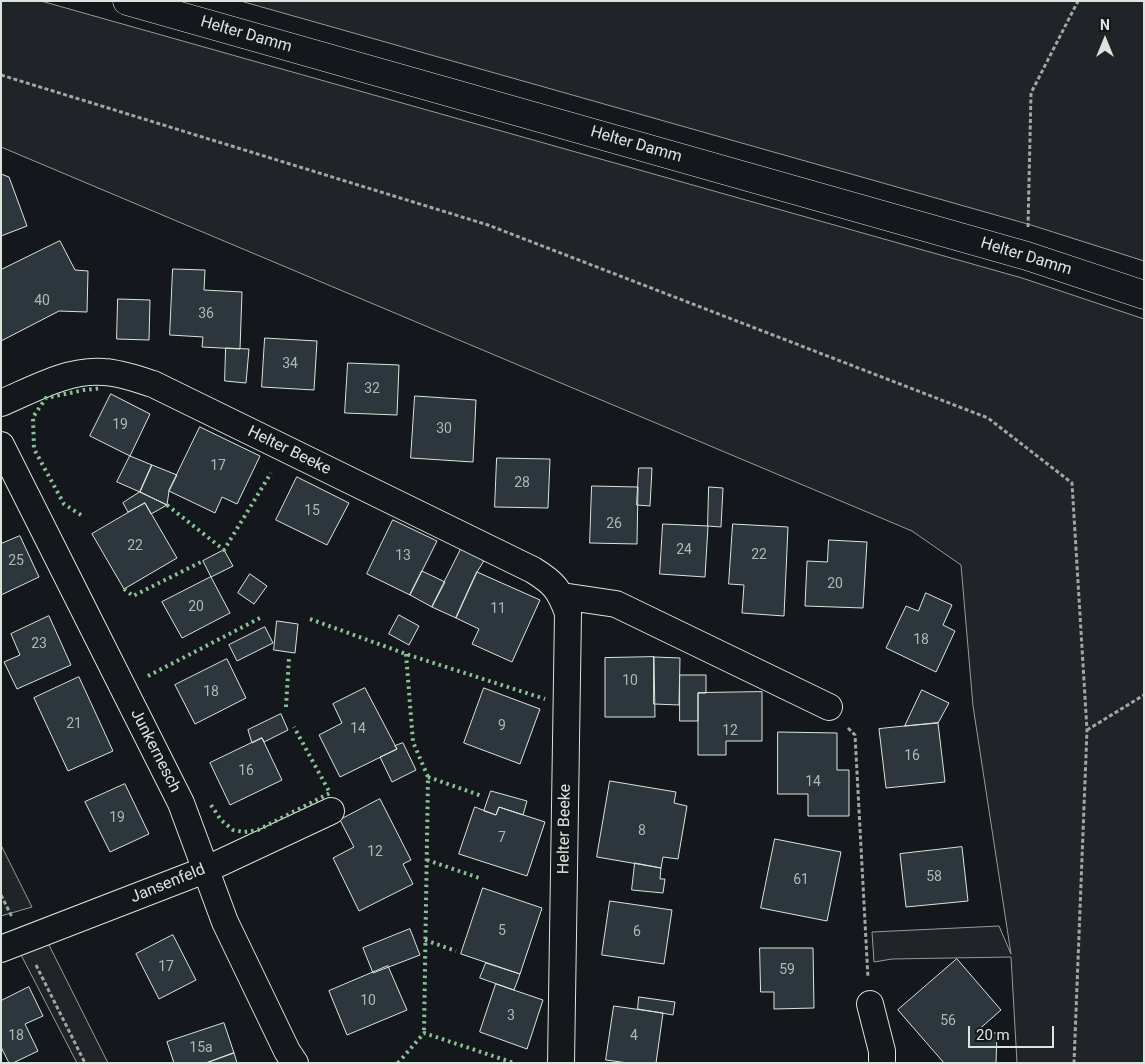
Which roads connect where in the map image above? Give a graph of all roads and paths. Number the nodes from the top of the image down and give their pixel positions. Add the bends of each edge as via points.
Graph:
1 (127, 1) edge
2 (1078, 1) edge
3 (1, 75) edge
4 (1027, 256) junction
5 (1144, 295) edge
6 (1, 403) edge
7 (1, 445) edge
8 (562, 596) junction
9 (1144, 695) edge
10 (829, 707) joint
11 (1087, 730) junction
12 (331, 811) dead end
13 (205, 870) junction
14 (1, 895) edge
15 (12, 945) edge
16 (870, 1004) joint
17 (85, 1063) edge
18 (295, 1063) edge
19 (561, 1063) edge
20 (882, 1063) edge
21 (1074, 1063) edge

1 - 4 street, Helter Damm
2 - 4 path via 1031,93
3 - 11 path via 488,225 988,418 1072,483
4 - 5 street, Helter Damm
6 - 8 street, Helter Beeke via 61,378 85,372 106,372 153,384 534,570 551,581
7 - 13 street, Junkernesch via 181,803
8 - 10 street via 616,604
8 - 19 street, Helter Beeke via 568,613 568,635
9 - 11 path
10 - 16 path via 855,735
11 - 21 path
12 - 13 street, Jansenfeld
13 - 15 street, Jansenfeld
13 - 18 street, Junkernesch via 229,931
14 - 15 path
15 - 17 path
16 - 20 street

